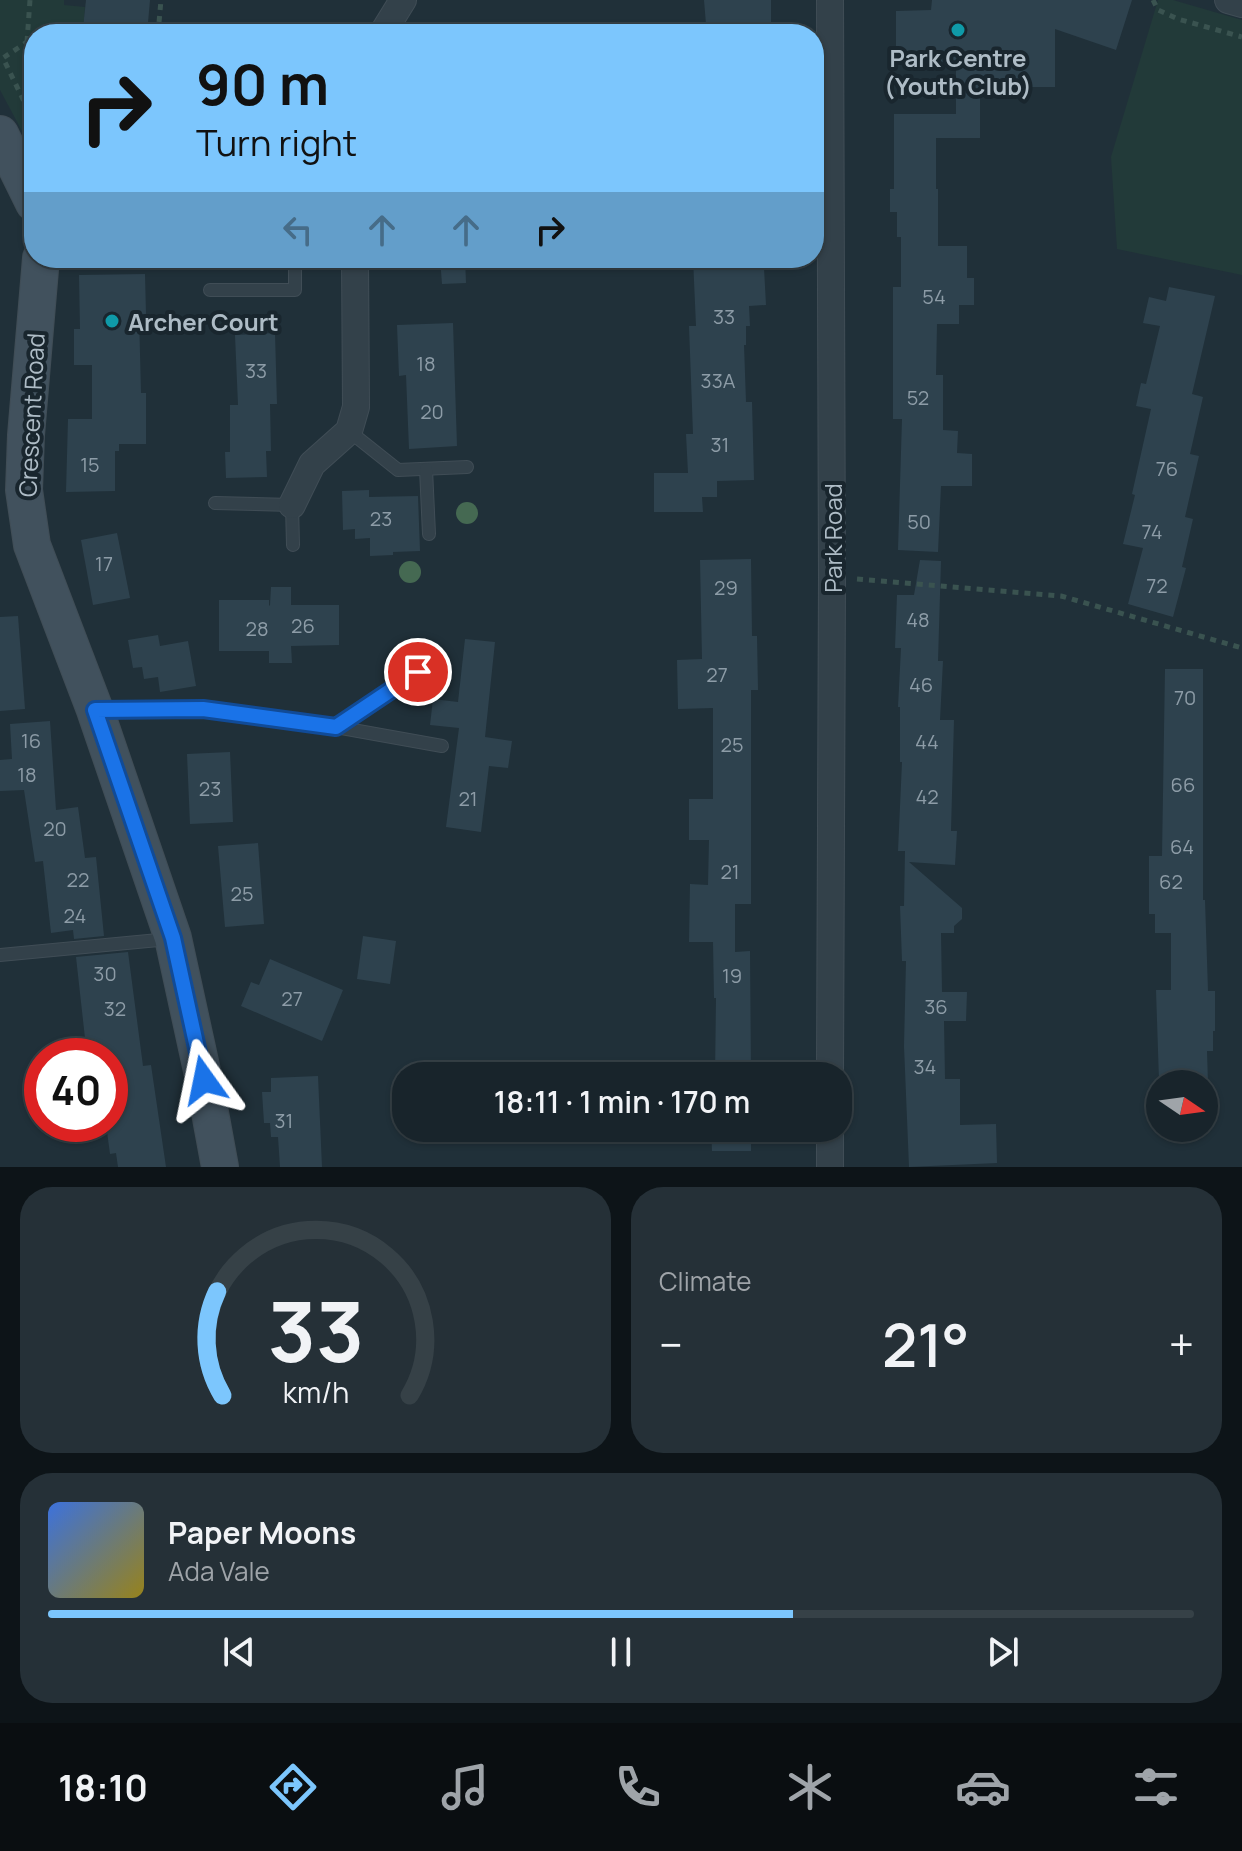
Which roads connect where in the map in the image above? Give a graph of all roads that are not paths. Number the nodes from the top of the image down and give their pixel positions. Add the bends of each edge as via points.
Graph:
1 (403, 0) edge
2 (830, 0) edge
3 (1228, 0) edge
4 (1242, 4) edge
5 (388, 24) edge
6 (824, 40) edge
7 (2, 145) edge
8 (824, 158) edge
9 (24, 185) edge
10 (40, 268) edge
11 (295, 268) edge
12 (355, 268) edge
13 (210, 290) dead end
14 (349, 431) junction
15 (467, 467) dead end
16 (426, 469) junction
17 (215, 503) dead end
18 (292, 505) junction
19 (429, 534) dead end
20 (293, 545) dead end
21 (418, 672) dead end
22 (95, 710) junction
23 (336, 727) junction
24 (442, 746) dead end
25 (173, 938) junction
26 (0, 955) edge
27 (830, 1062) edge
28 (830, 1142) edge
29 (220, 1167) edge
30 (830, 1167) edge

1 - 5 street
2 - 6 street, Park Road
3 - 4 street
7 - 9 street
8 - 27 street, Park Road via 832,577
10 - 22 street, Crescent Road via 24,490 32,545
11 - 13 lane via 295,290
12 - 14 street via 356,407
14 - 16 lane via 398,470
14 - 18 street via 312,464
15 - 16 lane
16 - 19 lane
17 - 18 lane
18 - 20 lane
21 - 23 lane
22 - 23 lane via 203,709
22 - 25 street, Crescent Road
23 - 24 lane
25 - 26 lane
25 - 29 street, Crescent Road
28 - 30 street

